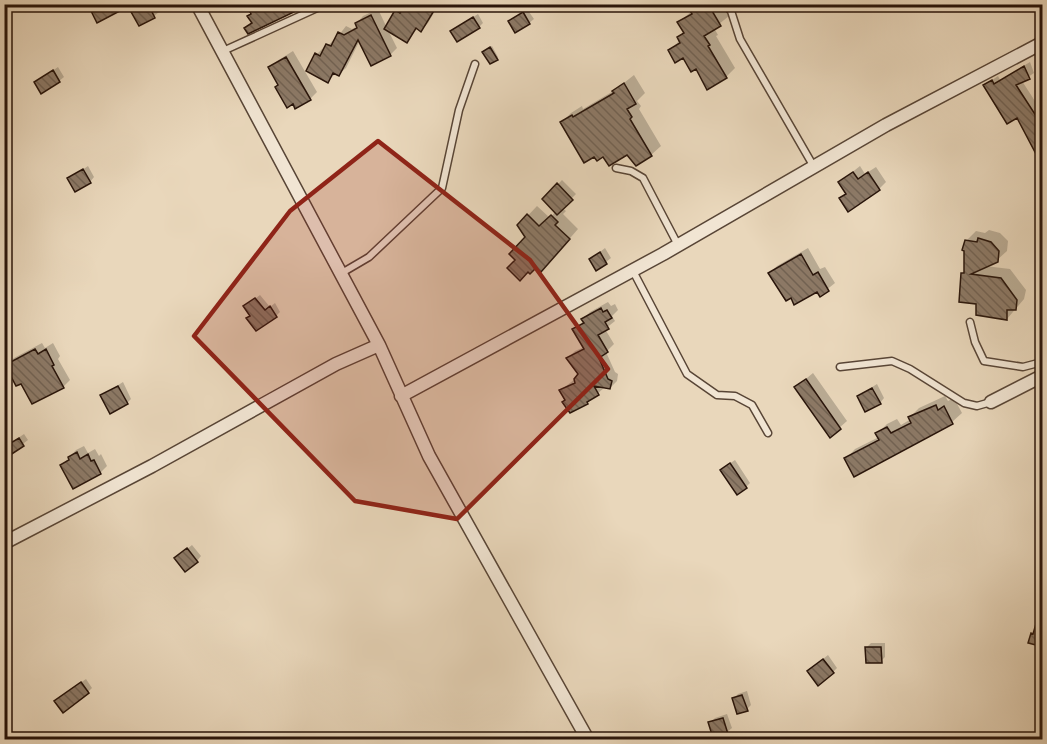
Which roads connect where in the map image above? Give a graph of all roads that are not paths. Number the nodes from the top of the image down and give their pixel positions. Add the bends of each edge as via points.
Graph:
1 (197, 4) edge
2 (326, 4) edge
3 (724, 4) edge
4 (1042, 43) edge
5 (223, 51) junction
6 (475, 64) dead end
7 (814, 167) junction
8 (616, 168) dead end
9 (678, 246) junction
10 (633, 271) junction
11 (340, 274) junction
12 (970, 322) dead end
13 (379, 345) junction
14 (1042, 362) edge
15 (840, 367) dead end
16 (1042, 376) edge
17 (401, 396) junction
18 (991, 402) joint
19 (768, 433) dead end
20 (4, 543) edge
21 (588, 740) edge

1 - 5 street
2 - 5 lane
3 - 7 lane
4 - 7 street
5 - 11 street
6 - 11 lane via 459,110 442,188 369,257
7 - 9 street
8 - 9 lane via 643,178
9 - 10 street
10 - 17 street
10 - 19 lane via 687,374 717,395 735,396 752,405
11 - 13 street
12 - 14 lane via 984,361 1023,367
13 - 17 street
13 - 20 street via 336,364
15 - 18 lane via 892,360 964,403 977,406
16 - 18 street
17 - 21 street via 429,456

